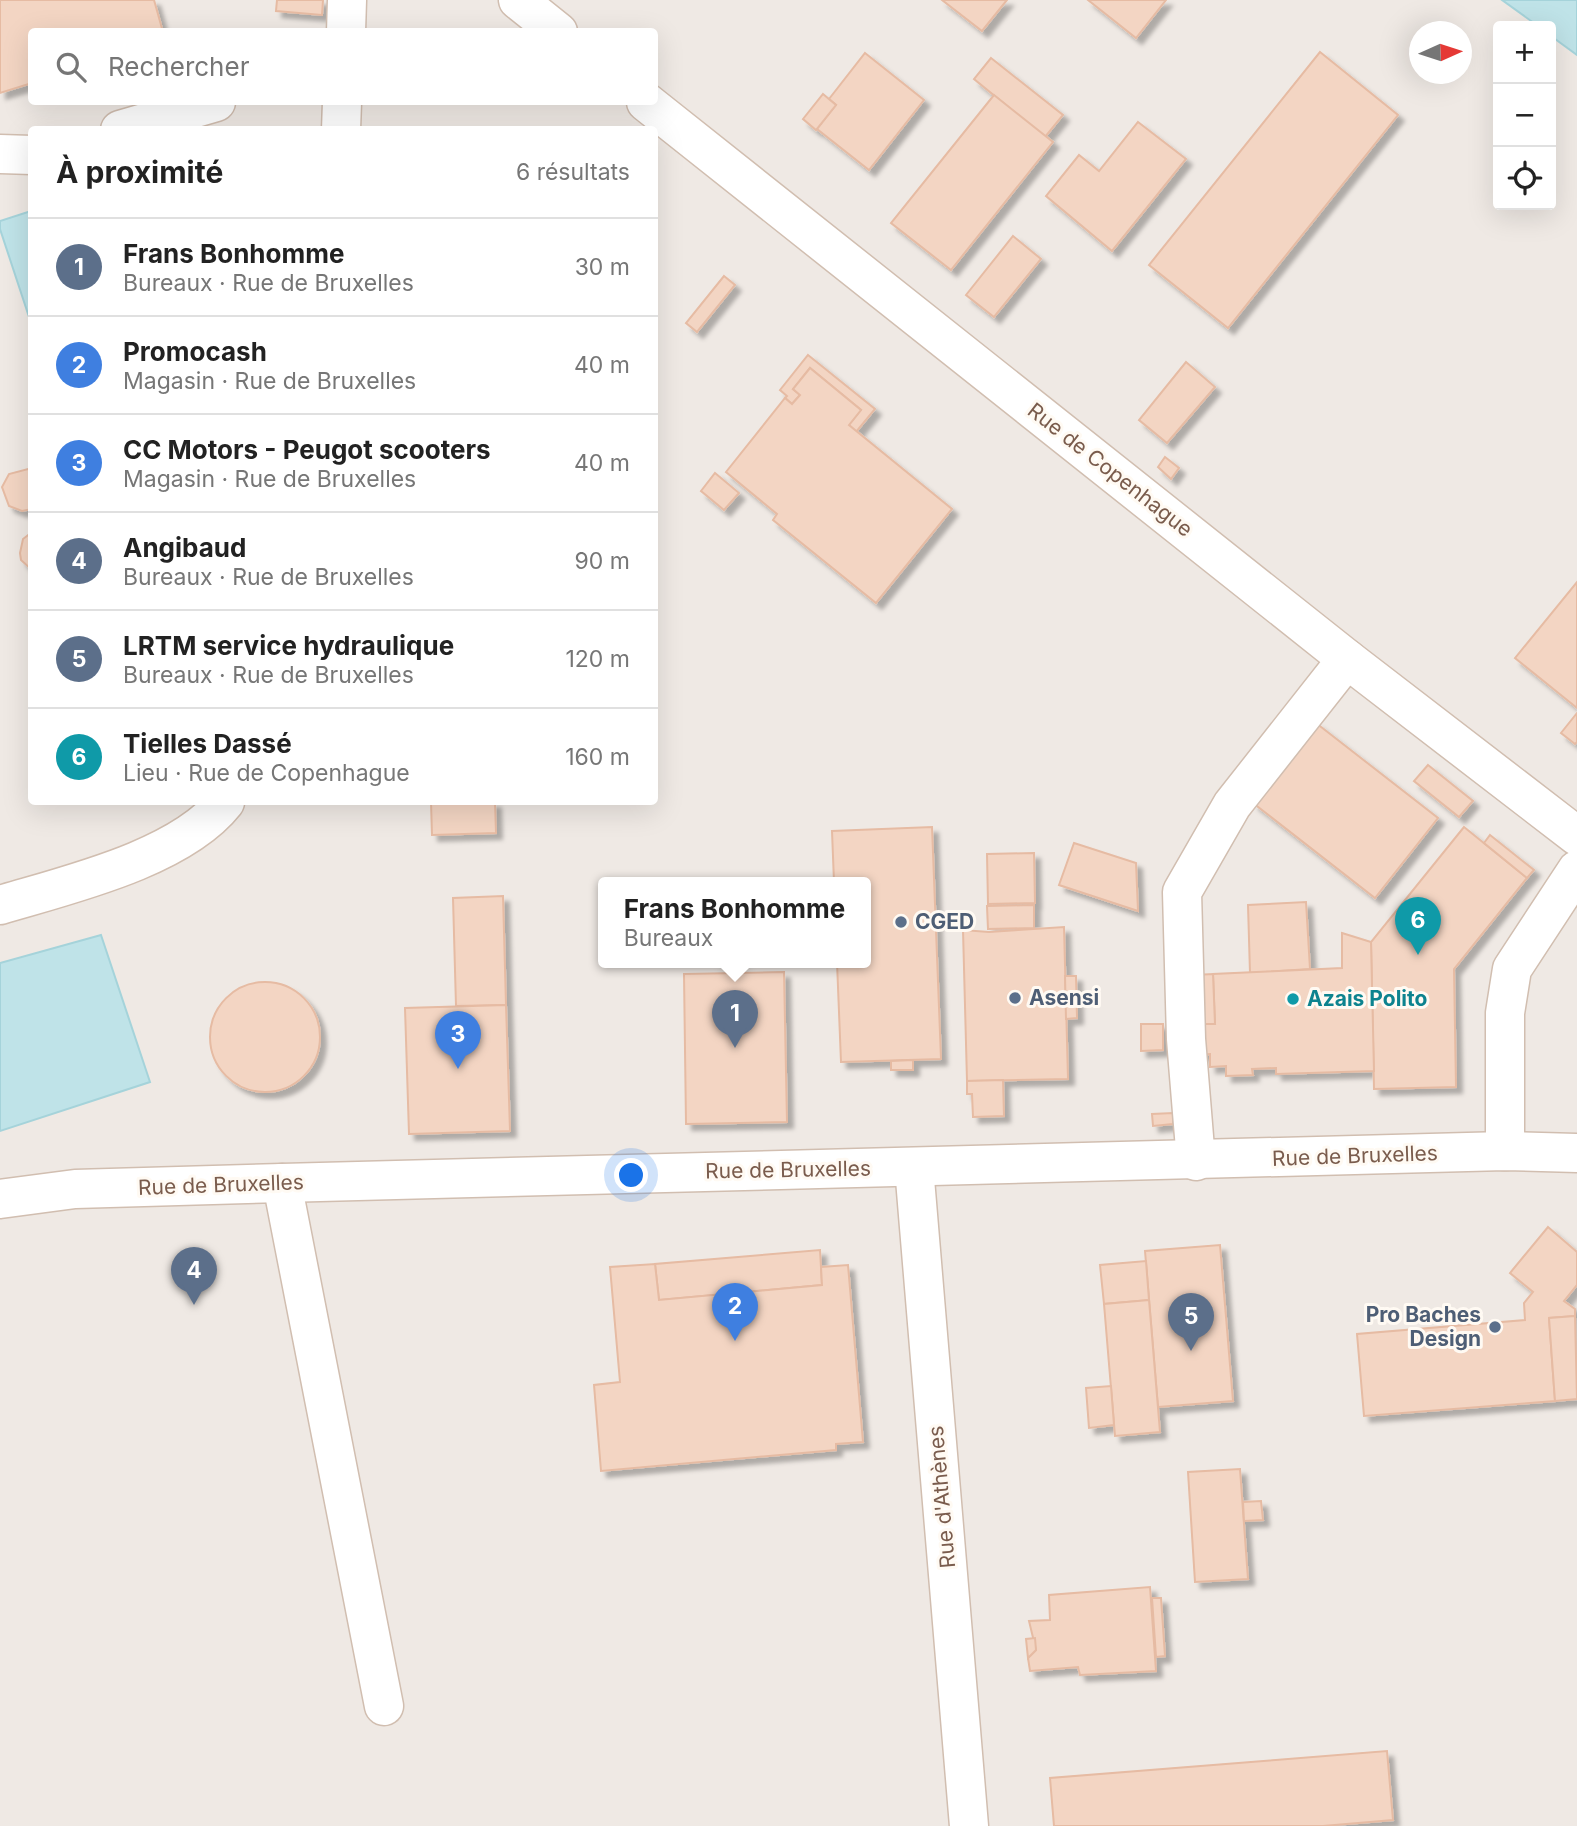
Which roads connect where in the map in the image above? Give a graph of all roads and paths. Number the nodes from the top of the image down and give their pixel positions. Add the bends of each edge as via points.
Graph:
1 (347, 0) edge
2 (518, 0) edge
3 (345, 28) edge
4 (553, 28) edge
5 (206, 105) edge
6 (342, 105) edge
7 (650, 105) edge
8 (134, 126) edge
9 (341, 126) edge
10 (0, 154) edge
11 (28, 155) edge
12 (1347, 659) junction
13 (221, 805) edge
14 (1577, 836) edge
15 (1577, 870) edge
16 (0, 905) edge
17 (1505, 1151) junction
18 (1577, 1153) edge
19 (1196, 1161) junction
20 (914, 1167) junction
21 (282, 1183) junction
22 (0, 1199) edge
23 (384, 1706) dead end
24 (969, 1826) edge

1 - 3 street
2 - 4 street
5 - 8 street
6 - 9 street
7 - 12 street, Rue de Copenhague
10 - 11 street
12 - 14 street, Rue de Copenhague
12 - 19 street via 1232,805 1182,892 1186,1039
13 - 16 street via 188,832 121,870
15 - 17 street via 1512,969 1505,1013
17 - 18 street, Rue de Bruxelles
17 - 19 street, Rue de Bruxelles
19 - 20 street, Rue de Bruxelles
20 - 21 street, Rue de Bruxelles
20 - 24 street, Rue d'Athènes
21 - 22 street, Rue de Bruxelles via 75,1189
21 - 23 street

